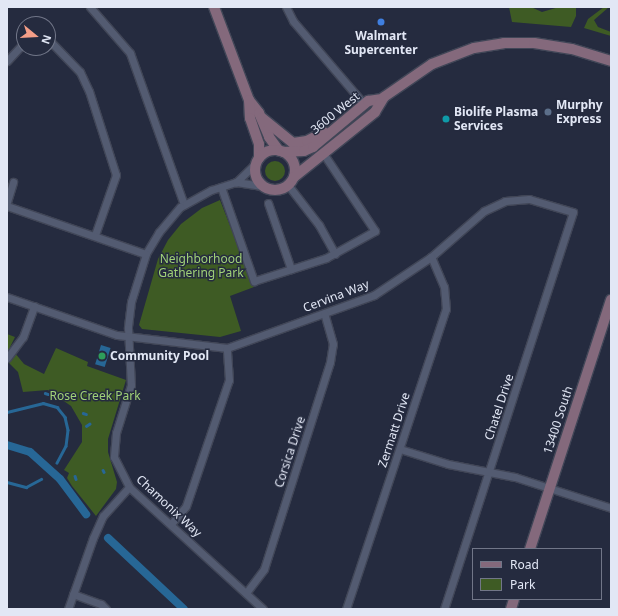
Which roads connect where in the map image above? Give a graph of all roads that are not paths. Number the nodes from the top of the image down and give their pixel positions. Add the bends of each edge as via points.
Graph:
1 (90, 7) edge
2 (214, 7) edge
3 (286, 7) edge
4 (56, 47) edge
5 (16, 51) edge
6 (7, 61) edge
7 (611, 61) edge
8 (382, 99) junction
9 (249, 100) junction
10 (364, 104) junction
11 (261, 117) junction
12 (346, 118) junction
13 (281, 151) junction
14 (323, 153) junction
15 (258, 161) junction
16 (291, 181) junction
17 (13, 182) dead end
18 (236, 182) junction
19 (262, 186) junction
20 (221, 187) junction
21 (7, 202) edge
22 (268, 204) dead end
23 (184, 205) junction
24 (7, 206) edge
25 (573, 212) joint
26 (95, 235) junction
27 (146, 254) junction
28 (335, 254) junction
29 (431, 257) junction
30 (291, 269) junction
31 (7, 297) edge
32 (611, 300) edge
33 (34, 306) junction
34 (324, 313) junction
35 (129, 338) junction
36 (227, 348) junction
37 (7, 358) edge
38 (400, 449) junction
39 (489, 474) junction
40 (129, 487) junction
41 (550, 488) junction
42 (611, 508) edge
43 (171, 524) junction
44 (530, 548) edge
45 (246, 593) junction
46 (73, 594) junction
47 (68, 609) edge
48 (106, 609) edge
49 (263, 609) edge
50 (346, 609) edge
51 (444, 609) edge

1 - 23 street via 130,53
2 - 9 street
3 - 10 street via 293,21
4 - 26 street via 80,72 89,91 116,175
5 - 6 street
7 - 8 street via 572,49 534,43 474,48 432,64
8 - 10 street, 3600 West
8 - 14 street, 3600 West via 375,112
9 - 11 street
9 - 15 street via 250,118 259,144
10 - 12 street, 3600 West
11 - 12 street via 286,140 298,144
11 - 13 street via 269,137
12 - 13 street, 3600 West via 304,152
13 - 15 street via 265,153
13 - 16 street via 294,165
14 - 16 street, 3600 West
14 - 28 street via 375,231
15 - 18 street, Chamonix Way
15 - 19 street via 255,172
16 - 19 street via 274,191
16 - 28 street
17 - 21 street
18 - 19 street, Chamonix Way
18 - 20 street, Chamonix Way
20 - 23 street, Chamonix Way
20 - 30 street via 254,281
22 - 30 street
23 - 27 street, Chamonix Way via 158,232
24 - 26 street
25 - 29 street, Cervina Way via 529,199 505,201 484,211
25 - 39 street, Chatel Drive
26 - 27 street
27 - 35 street, Chamonix Way via 130,302
28 - 30 street
29 - 34 street, Cervina Way via 374,295
29 - 38 street, Zermatt Drive via 444,288 446,309
31 - 33 street, Cervina Way
32 - 41 street, 13400 South
33 - 35 street, Cervina Way
33 - 37 street via 23,337
34 - 36 street, Cervina Way
34 - 45 street, Corsica Drive via 333,344 330,362 264,569
35 - 36 street, Cervina Way
35 - 40 street, Chamonix Way via 131,385 116,433 114,457
36 - 43 street via 229,380 186,506
38 - 39 street
38 - 50 street, Zermatt Drive
39 - 41 street via 514,477
39 - 51 street, Chatel Drive
40 - 43 street, Chamonix Way
40 - 46 street via 103,516
41 - 42 street
41 - 44 street, 13400 South
43 - 45 street, Chamonix Way
45 - 49 street, Chamonix Way
46 - 47 street
46 - 48 street via 101,604

